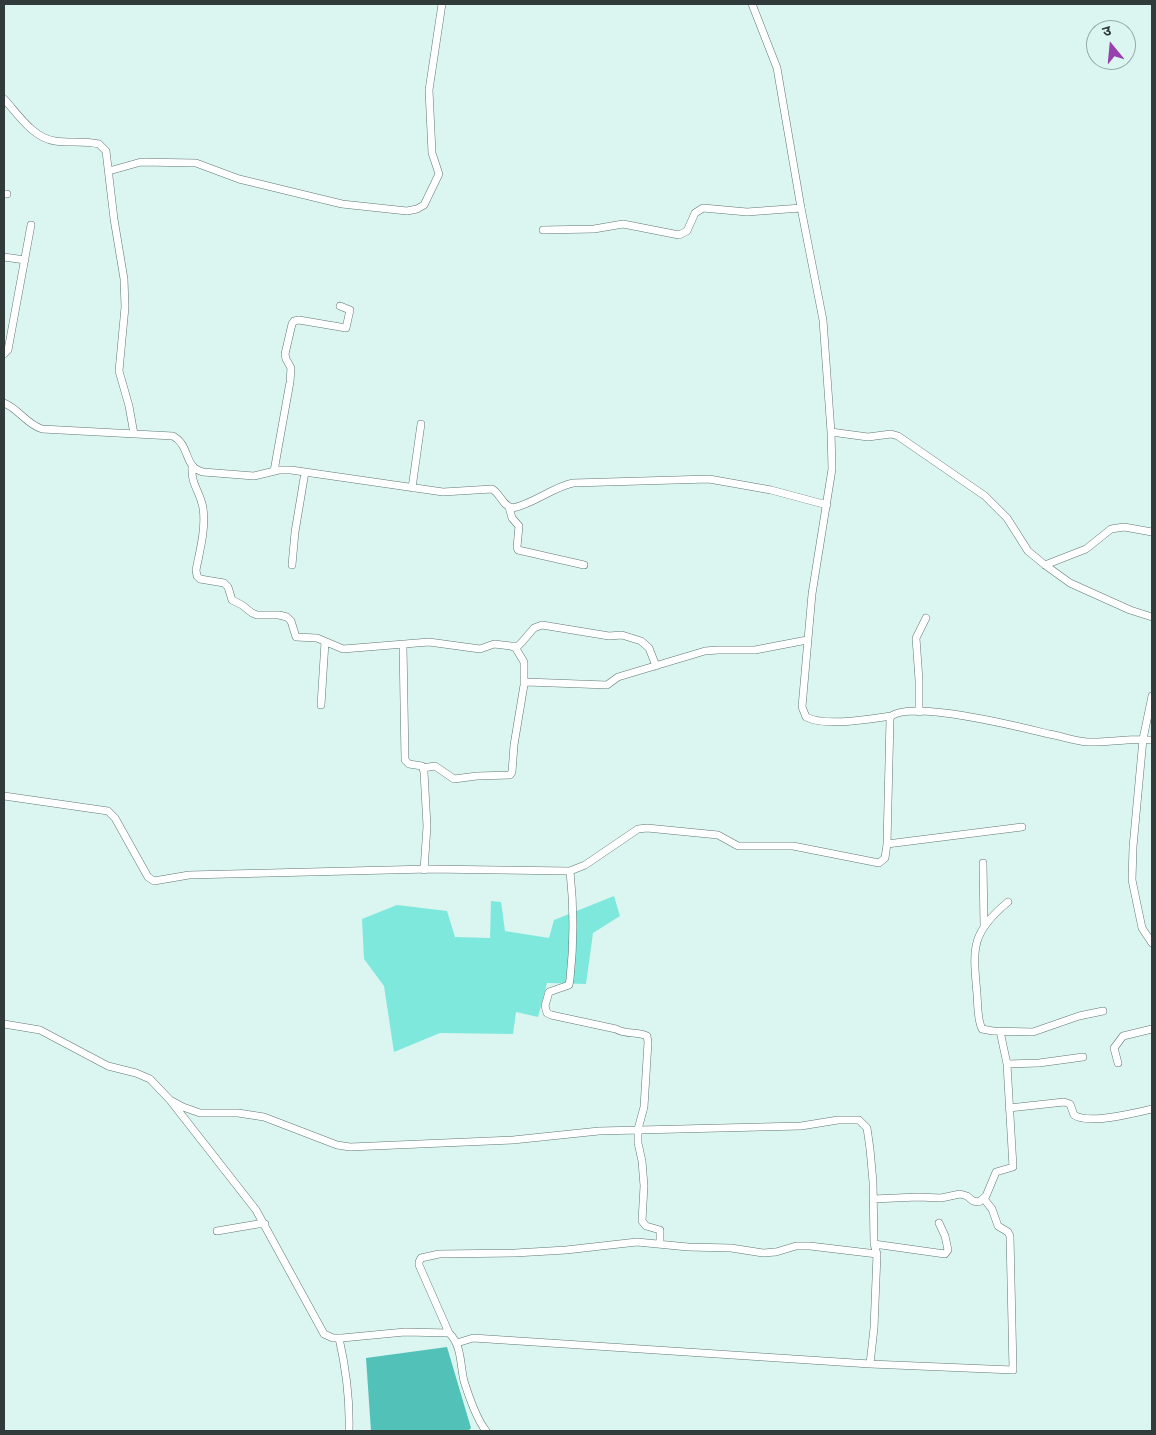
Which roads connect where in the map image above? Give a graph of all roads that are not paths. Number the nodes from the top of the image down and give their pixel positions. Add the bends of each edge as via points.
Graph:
1 (442, 4) edge
2 (752, 4) edge
3 (4, 99) edge
4 (109, 171) junction
5 (801, 208) junction
6 (31, 225) dead end
7 (543, 230) dead end
8 (4, 257) edge
9 (25, 260) junction
10 (340, 306) dead end
11 (4, 354) edge
12 (4, 403) edge
13 (421, 424) dead end
14 (831, 432) junction
15 (134, 434) junction
16 (192, 467) junction
17 (274, 472) junction
18 (305, 472) junction
19 (412, 488) junction
20 (827, 505) junction
21 (509, 507) junction
22 (1152, 532) edge
23 (292, 565) dead end
24 (584, 565) dead end
25 (1045, 565) junction
26 (1152, 617) edge
27 (926, 618) dead end
28 (807, 640) junction
29 (325, 642) junction
30 (403, 645) junction
31 (513, 647) junction
32 (656, 666) junction
33 (524, 683) junction
34 (1152, 696) edge
35 (321, 705) dead end
36 (918, 712) junction
37 (891, 716) junction
38 (1142, 739) junction
39 (1152, 740) edge
40 (423, 768) junction
41 (4, 796) edge
42 (1022, 827) dead end
43 (887, 844) junction
44 (983, 864) dead end
45 (424, 870) junction
46 (570, 872) junction
47 (1008, 902) dead end
48 (984, 926) junction
49 (1152, 943) edge
50 (1103, 1011) dead end
51 (4, 1024) edge
52 (1152, 1029) edge
53 (1000, 1031) junction
54 (1083, 1057) dead end
55 (1118, 1063) dead end
56 (1007, 1064) junction
57 (170, 1100) junction
58 (1009, 1108) junction
59 (1152, 1109) edge
60 (638, 1130) junction
61 (873, 1199) junction
62 (984, 1199) junction
63 (939, 1223) dead end
64 (265, 1224) junction
65 (217, 1231) dead end
66 (660, 1244) junction
67 (874, 1244) junction
68 (877, 1254) junction
69 (449, 1333) junction
70 (339, 1338) junction
71 (457, 1343) junction
72 (870, 1364) junction
73 (482, 1430) edge
74 (349, 1431) edge

1 - 4 street via 429,90 432,153 439,174 421,207 407,211 342,204 246,181 188,162 141,162
2 - 5 street via 777,68
3 - 4 street via 44,138 102,145 108,155
4 - 15 street via 124,279 125,307 119,370
5 - 7 street via 760,212 700,209 694,213 687,231 679,235 623,224 594,229
5 - 14 street via 823,320
6 - 9 street
8 - 9 street
9 - 11 street via 8,350
10 - 17 street via 350,310 346,328 299,320 292,324 285,354 291,368 290,382
12 - 15 street via 34,426 52,430
13 - 19 street
14 - 20 street via 832,469
14 - 25 street via 868,437 898,436 984,496 1007,518 1028,551
15 - 16 street via 163,434 178,438
16 - 17 street via 203,472 244,476
16 - 29 street via 192,480 200,492 204,514 197,576 224,583 232,600 254,615 287,617 296,636
17 - 18 street
18 - 19 street
18 - 23 street
19 - 21 street via 443,492 492,489
20 - 21 street via 771,490 694,479 573,483 520,506
20 - 28 street
21 - 24 street via 519,526 518,550
22 - 25 street via 1111,528 1086,549
25 - 26 street via 1070,582
27 - 36 street via 916,638
28 - 32 street via 755,650 710,650
28 - 37 street via 802,694 802,712 806,717 849,721
29 - 30 street via 350,649
29 - 35 street
30 - 31 street via 429,642 480,649 494,644
30 - 40 street via 405,760
31 - 32 street via 534,628 542,626 620,635 646,645
31 - 33 street via 524,662
32 - 33 street via 618,677 606,685
33 - 40 street via 510,775 454,779 435,766
34 - 38 street
36 - 37 street via 900,712
36 - 38 street via 945,713 1008,724 1086,742
37 - 43 street
38 - 39 street
38 - 49 street via 1132,880 1142,928
40 - 45 street via 427,826
41 - 45 street via 108,811 148,877 154,881 189,875
42 - 43 street
43 - 46 street via 885,858 879,862 793,846 738,846 718,835 643,828
44 - 48 street
45 - 46 street
46 - 60 street via 574,936 569,985 549,992 545,1006 551,1015 646,1035 644,1099
47 - 48 street
48 - 53 street via 974,954 979,1022 982,1029
50 - 53 street via 1033,1032
51 - 57 street via 40,1030 108,1066 144,1076
52 - 55 street via 1123,1036 1114,1048
53 - 56 street
54 - 56 street
56 - 58 street
57 - 60 street via 200,1113 264,1117 340,1146 513,1140
57 - 64 street
58 - 59 street via 1064,1102 1070,1104 1074,1115 1083,1119 1115,1117
58 - 62 street via 1013,1165 996,1172
60 - 61 street via 801,1126 859,1120 867,1128
60 - 66 street via 644,1186 642,1221 646,1226 660,1230
61 - 62 street via 942,1198 960,1194 974,1201
61 - 67 street
62 - 72 street via 992,1208 998,1226 1010,1236 1013,1370
63 - 67 street via 948,1250 945,1254
64 - 65 street
64 - 70 street via 319,1326 328,1336
66 - 68 street via 763,1253 810,1246
66 - 69 street via 637,1242 556,1251 439,1254 421,1258 419,1266
67 - 68 street
68 - 72 street
69 - 70 street via 405,1332
69 - 71 street
70 - 74 street via 349,1398
71 - 72 street via 473,1338
71 - 73 street via 464,1380

